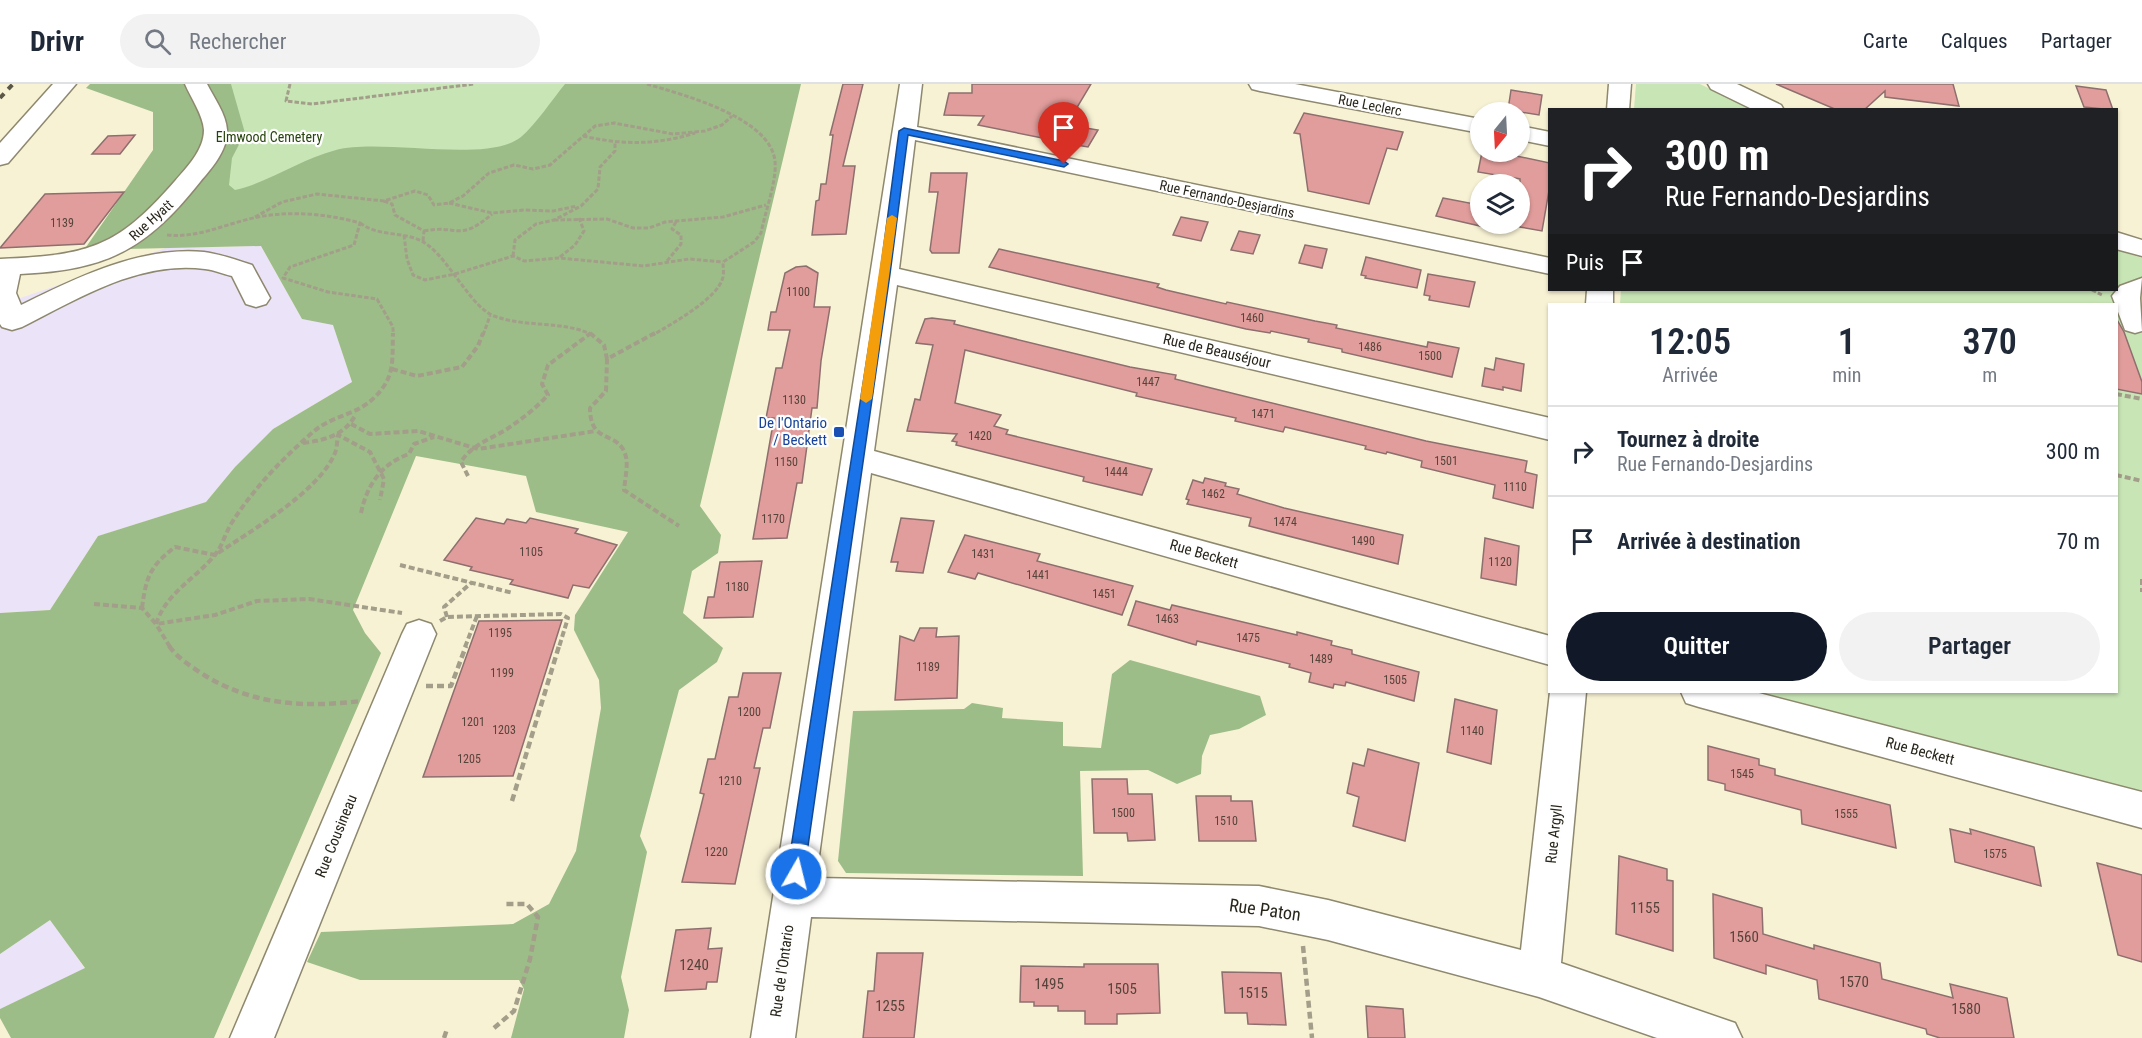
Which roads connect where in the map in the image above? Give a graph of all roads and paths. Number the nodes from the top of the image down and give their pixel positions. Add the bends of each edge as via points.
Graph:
1 (65, 84) edge
2 (196, 84) edge
3 (290, 84) edge
4 (474, 84) edge
5 (647, 84) edge
6 (910, 84) edge
7 (1260, 84) edge
8 (1620, 84) edge
9 (1719, 84) edge
10 (1618, 108) edge
11 (1769, 108) edge
12 (732, 116) junction
13 (1470, 124) edge
14 (904, 131) junction
15 (698, 132) junction
16 (1530, 135) edge
17 (583, 136) junction
18 (1548, 139) edge
19 (615, 143) junction
20 (0, 158) edge
21 (384, 201) junction
22 (450, 203) junction
23 (766, 205) junction
24 (581, 206) junction
25 (492, 213) junction
26 (252, 218) junction
27 (579, 218) junction
28 (554, 220) junction
29 (677, 220) junction
30 (154, 221) junction
31 (360, 223) junction
32 (424, 231) junction
33 (404, 236) junction
34 (423, 241) junction
35 (2118, 241) edge
36 (2142, 248) edge
37 (513, 256) junction
38 (559, 258) junction
39 (666, 261) junction
40 (723, 262) junction
41 (1548, 266) edge
42 (4, 267) edge
43 (455, 274) junction
44 (885, 274) junction
45 (2142, 286) edge
46 (256, 298) dead end
47 (490, 316) junction
48 (2135, 324) dead end
49 (6, 325) edge
50 (591, 333) junction
51 (607, 359) junction
52 (392, 369) junction
53 (2118, 394) edge
54 (2142, 399) edge
55 (356, 413) junction
56 (351, 424) junction
57 (1548, 429) edge
58 (596, 431) junction
59 (338, 435) junction
60 (434, 436) junction
61 (303, 443) junction
62 (471, 447) junction
63 (857, 459) junction
64 (381, 473) junction
65 (2118, 475) edge
66 (468, 476) dead end
67 (2142, 481) edge
68 (380, 500) dead end
69 (361, 513) dead end
70 (679, 526) dead end
71 (215, 555) junction
72 (400, 565) dead end
73 (2142, 579) edge
74 (471, 583) junction
75 (2142, 592) edge
76 (513, 593) dead end
77 (94, 604) dead end
78 (142, 608) junction
79 (477, 616) junction
80 (426, 622) junction
81 (156, 624) junction
82 (1548, 650) edge
83 (396, 691) junction
84 (1568, 693) edge
85 (1702, 693) edge
86 (512, 801) dead end
87 (2142, 810) edge
88 (792, 897) junction
89 (506, 904) dead end
90 (1296, 913) junction
91 (1539, 976) junction
92 (494, 1028) dead end
93 (447, 1029) dead end
94 (252, 1038) edge
95 (444, 1038) edge
96 (772, 1038) edge
97 (1312, 1038) edge
98 (1720, 1038) edge

1 - 20 street
2 - 30 street, Rue Hyatt via 215,127 215,138 204,162
3 - 4 path via 286,100 312,105
5 - 12 path
6 - 14 street, Rue de l'Ontario
7 - 13 street, Rue Leclerc
8 - 10 street
9 - 11 street
12 - 15 path via 722,125
12 - 23 path via 763,134 771,145 775,161
14 - 41 street, Rue Fernando-Desjardins
14 - 44 street, Rue de l'Ontario
15 - 17 path via 673,134 614,123 595,126
15 - 19 path via 674,141
16 - 18 street
17 - 19 path
17 - 22 path via 550,165 533,169 514,165 489,173
19 - 24 path via 615,151 598,170 598,189
21 - 22 path via 415,191 428,195 434,205
21 - 26 path via 317,194 282,202
21 - 32 path via 392,204 395,215
22 - 25 path
23 - 29 path via 723,217
23 - 40 path via 761,233
24 - 25 path
24 - 28 path
25 - 32 path via 470,231
26 - 30 path via 195,234 170,236 156,232
26 - 31 path via 336,215
27 - 28 path
27 - 29 path via 606,219 633,228
27 - 38 path via 584,231
28 - 37 path via 536,224 515,240
29 - 39 path via 672,229 681,235 681,244
30 - 42 street, Rue Hyatt via 118,248 90,259
31 - 33 path via 369,232
31 - 52 path via 354,245 290,267 283,278 328,292 377,299 393,327
32 - 34 path
33 - 34 path
33 - 43 path via 413,275 425,280
34 - 43 path
35 - 36 street
37 - 38 path via 524,261
37 - 43 path
38 - 39 path via 644,266
39 - 40 path
40 - 51 path via 724,278 695,308
42 - 49 street
43 - 47 path via 470,299
44 - 57 street, Rue de Beauséjour
44 - 63 street, Rue de l'Ontario
45 - 48 street via 2126,296
46 - 49 street via 243,271 200,260 154,262 104,278
47 - 50 path via 543,326 568,325
47 - 52 path via 478,346 462,367 417,375
50 - 51 path via 604,345
50 - 62 path via 548,365 542,384 548,395 540,405 500,433
51 - 58 path via 606,391 590,408 590,422
52 - 55 path via 369,405
53 - 54 path
55 - 56 path
55 - 61 path via 315,430
56 - 59 path
56 - 60 path via 370,434 418,431
58 - 62 path
58 - 70 path via 616,442 626,457 624,490
59 - 61 path
59 - 64 path via 370,452
59 - 71 path via 335,456 310,484
60 - 62 path
60 - 64 path via 414,444 409,454 392,460
61 - 71 path via 260,484 231,524
62 - 66 path via 460,462
63 - 82 street, Rue Beckett
63 - 88 street, Rue de l'Ontario
64 - 68 path via 384,479
64 - 69 path via 366,491
65 - 67 path
71 - 78 path via 175,547 154,563 145,581
71 - 81 path via 176,591 160,611
72 - 74 path
73 - 75 path
74 - 76 path
74 - 80 path
77 - 78 path
78 - 81 path
79 - 80 path
79 - 83 path via 451,686
79 - 86 path via 561,614 568,618
80 - 81 path via 309,599 257,601 215,615
80 - 83 street, Rue Cousineau
81 - 83 path via 176,654 211,681 252,699 291,706 326,706
83 - 94 street, Rue Cousineau
84 - 91 street, Rue Argyll
85 - 87 street, Rue Beckett
88 - 90 street, Rue Paton via 1219,904
88 - 96 street, Rue de l'Ontario
89 - 92 path via 527,904 538,917 514,1011
90 - 91 street, Rue Paton
90 - 97 path
91 - 98 street, Rue Paton
93 - 95 path

